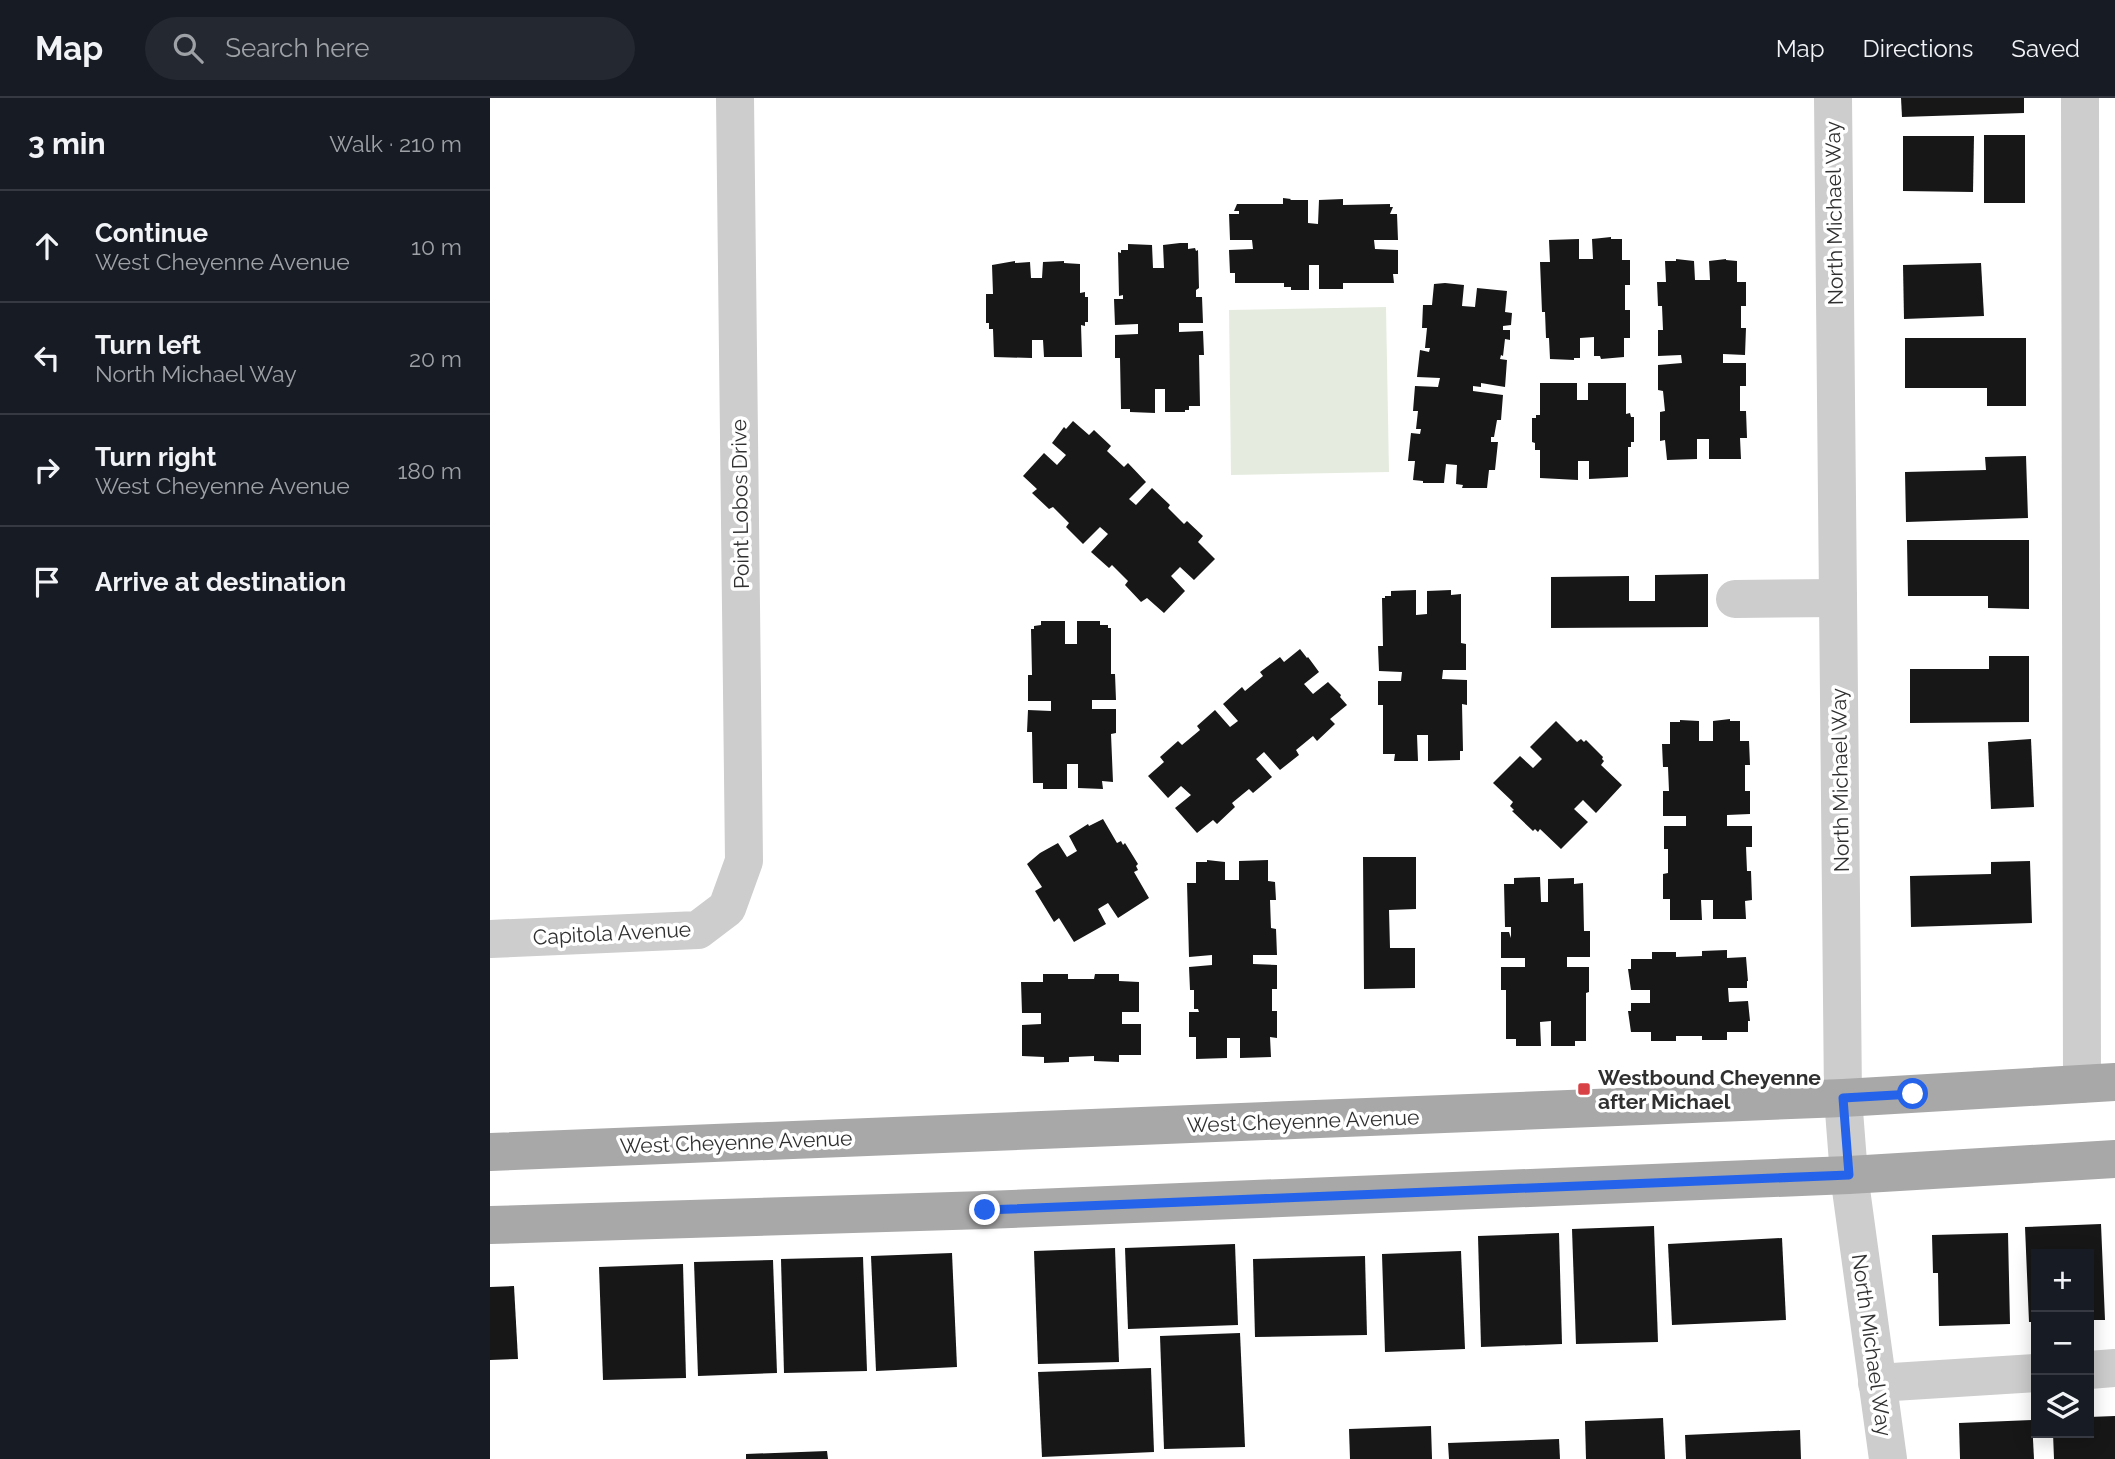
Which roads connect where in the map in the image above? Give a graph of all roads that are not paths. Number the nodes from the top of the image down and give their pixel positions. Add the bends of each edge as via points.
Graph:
1 (735, 98) edge
2 (1833, 98) edge
3 (2080, 98) edge
4 (1735, 598) dead end
5 (1838, 598) junction
6 (727, 908) joint
7 (490, 939) edge
8 (2099, 1083) edge
9 (1843, 1098) junction
10 (490, 1152) edge
11 (2115, 1158) edge
12 (1849, 1175) junction
13 (490, 1225) edge
14 (2115, 1368) edge
15 (2094, 1370) edge
16 (2031, 1373) edge
17 (1877, 1382) junction
18 (1888, 1459) edge

1 - 6 street, Point Lobos Drive via 744,861
2 - 5 street, North Michael Way
3 - 8 street
4 - 5 street
5 - 9 street, North Michael Way
6 - 7 street, Capitola Avenue via 698,930
8 - 9 main road, West Cheyenne Avenue
9 - 10 main road, West Cheyenne Avenue
9 - 12 street, North Michael Way
11 - 12 main road
12 - 13 main road
12 - 17 street, North Michael Way
14 - 15 street
16 - 17 street
17 - 18 street, North Michael Way

